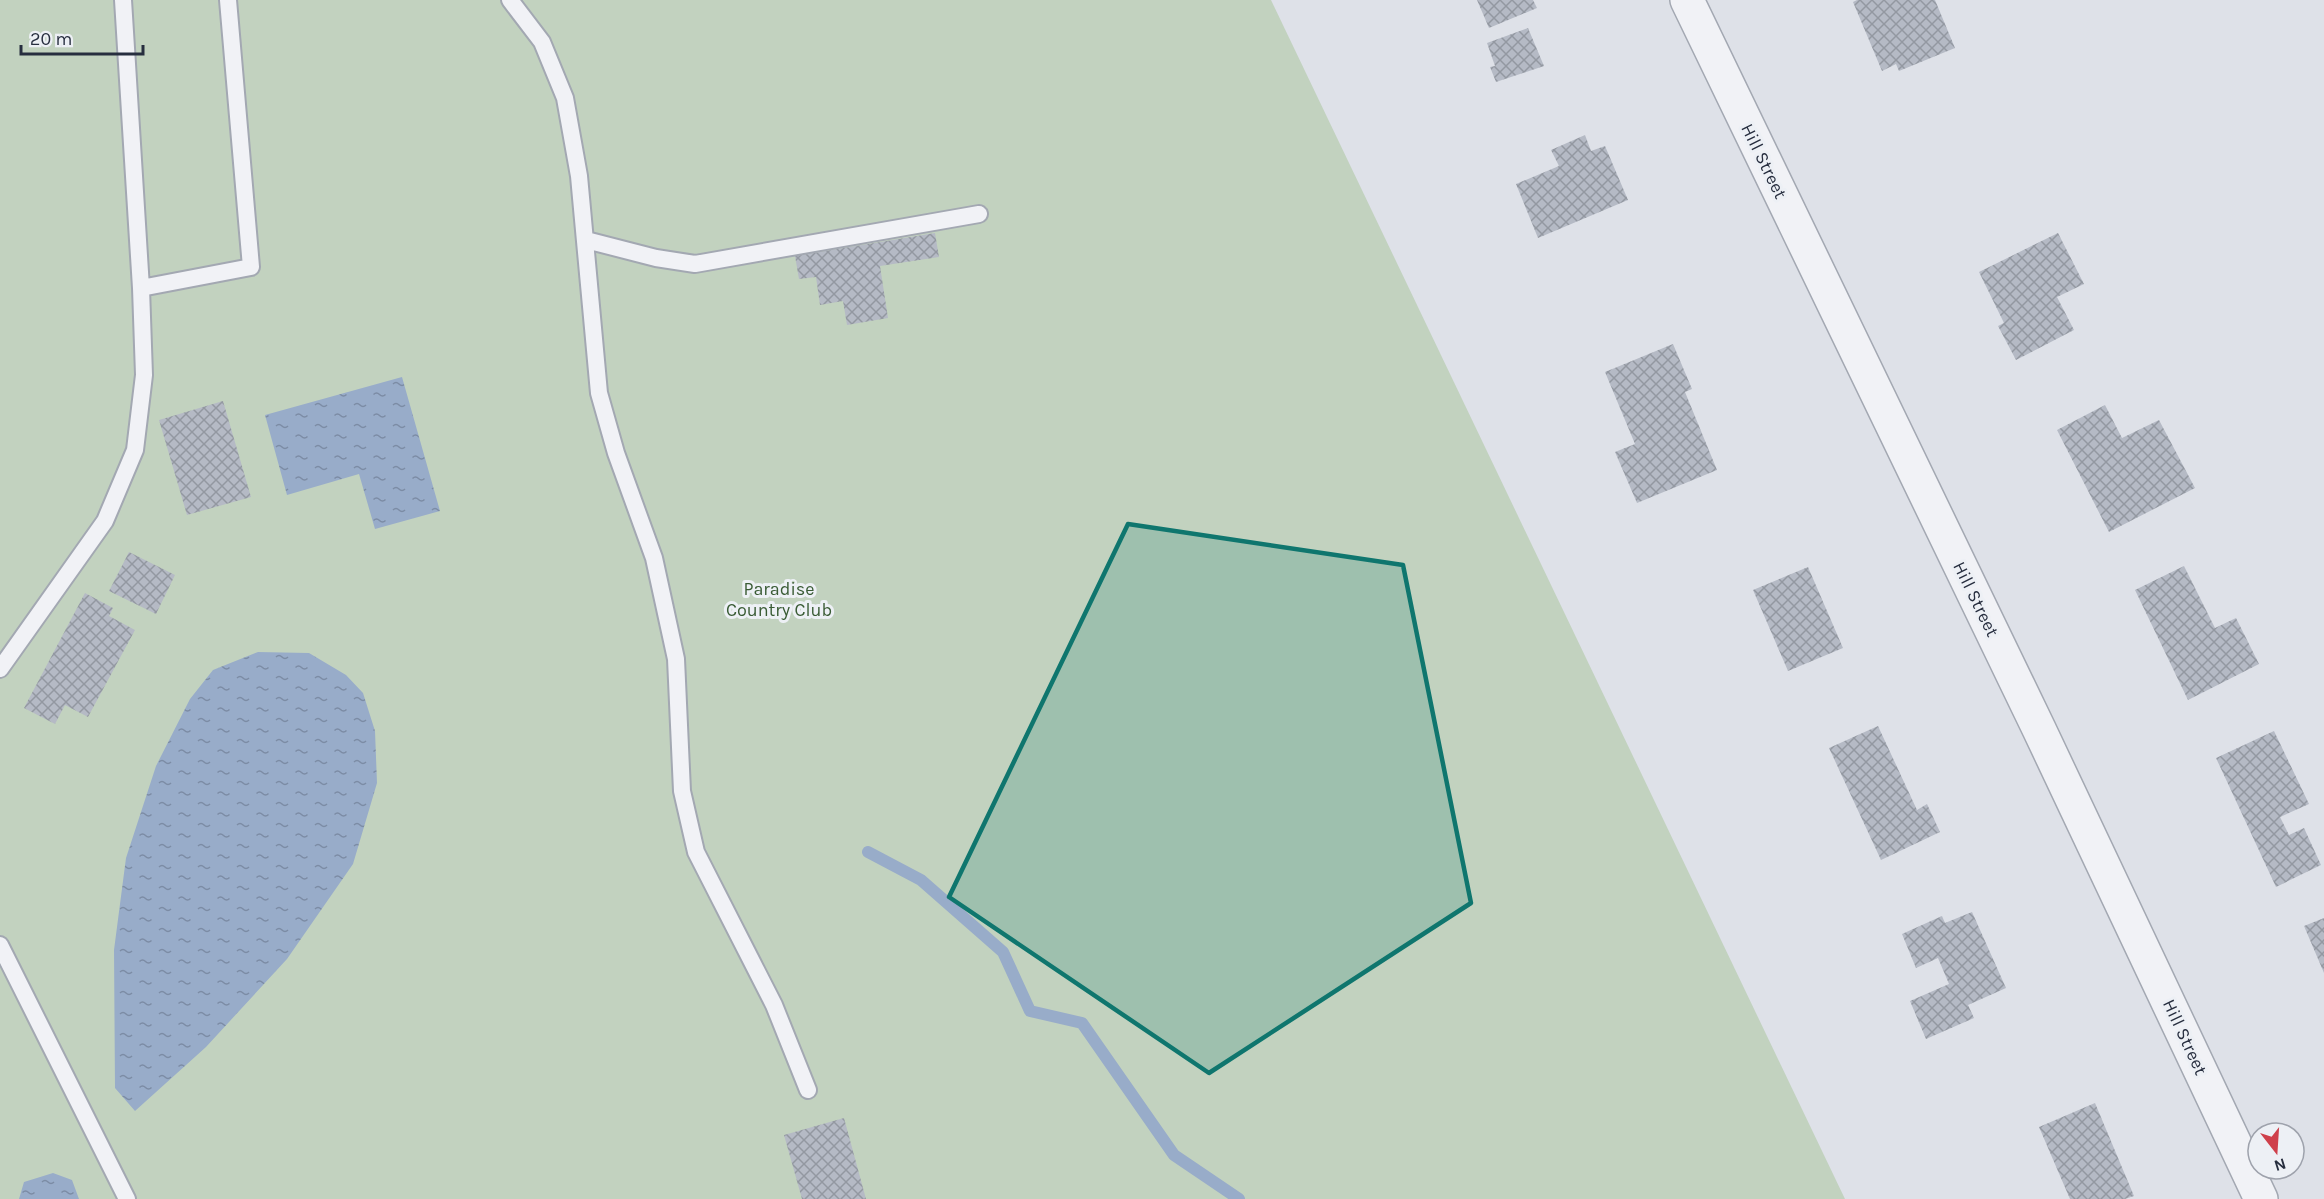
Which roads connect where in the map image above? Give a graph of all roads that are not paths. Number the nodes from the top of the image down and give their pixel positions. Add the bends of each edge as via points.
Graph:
1 (123, 0) edge
2 (228, 0) edge
3 (510, 0) edge
4 (1687, 0) edge
5 (979, 214) dead end
6 (586, 240) junction
7 (141, 288) junction
8 (0, 669) edge
9 (0, 945) edge
10 (808, 1090) dead end
11 (127, 1199) edge
12 (2261, 1199) edge

1 - 7 lane
2 - 7 lane via 251,267
3 - 6 lane via 542,42 565,98
4 - 12 street, Hill Street
5 - 6 lane via 695,264
6 - 10 lane via 598,393 654,558 676,659 682,791 696,852 774,1005
7 - 8 lane via 144,375 135,450 105,521
9 - 11 lane

